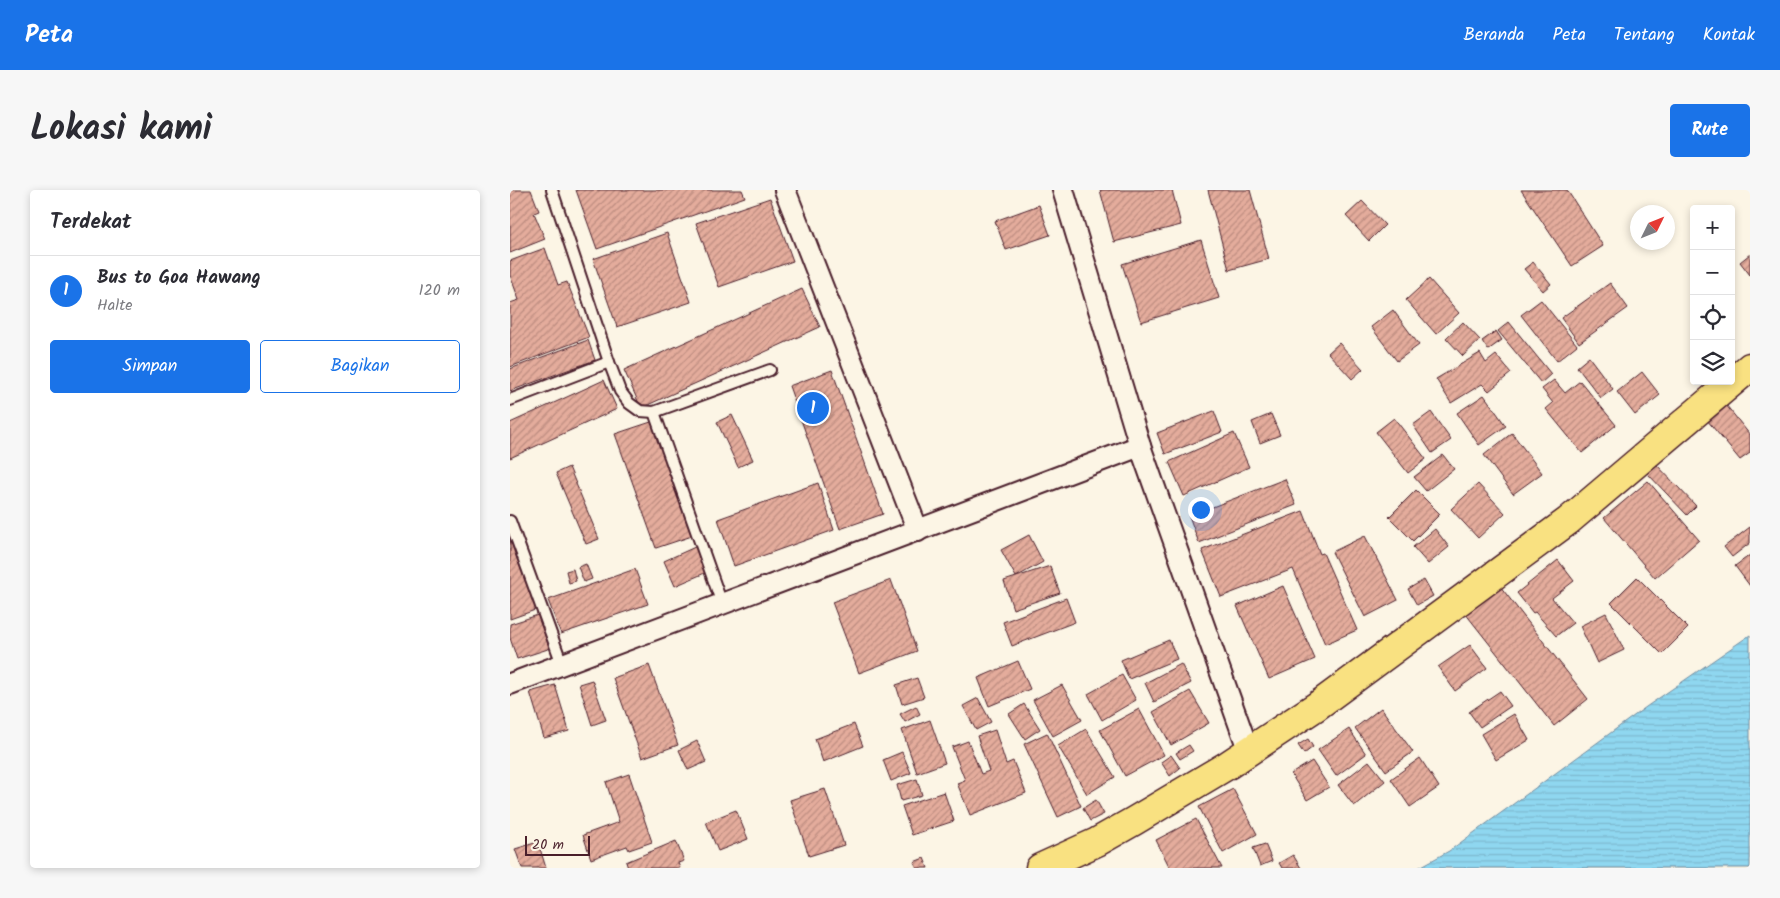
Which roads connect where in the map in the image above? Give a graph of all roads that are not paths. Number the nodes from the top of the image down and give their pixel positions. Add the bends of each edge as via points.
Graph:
1 (552, 190) edge
2 (785, 190) edge
3 (1063, 190) edge
4 (609, 362) junction
5 (1750, 367) edge
6 (770, 370) dead end
7 (510, 400) edge
8 (654, 412) junction
9 (1140, 446) junction
10 (510, 521) edge
11 (918, 531) junction
12 (722, 604) junction
13 (562, 664) junction
14 (510, 684) edge
15 (1249, 752) junction
16 (1040, 868) edge

1 - 4 lane
2 - 11 street
3 - 9 street
4 - 7 lane
4 - 8 lane via 620,391 629,403 640,411
5 - 15 highway via 1568,521 1317,706
6 - 8 lane
8 - 12 lane
9 - 11 street
9 - 15 street
10 - 13 lane
11 - 12 street
12 - 13 street
13 - 14 street
15 - 16 highway via 1097,842

